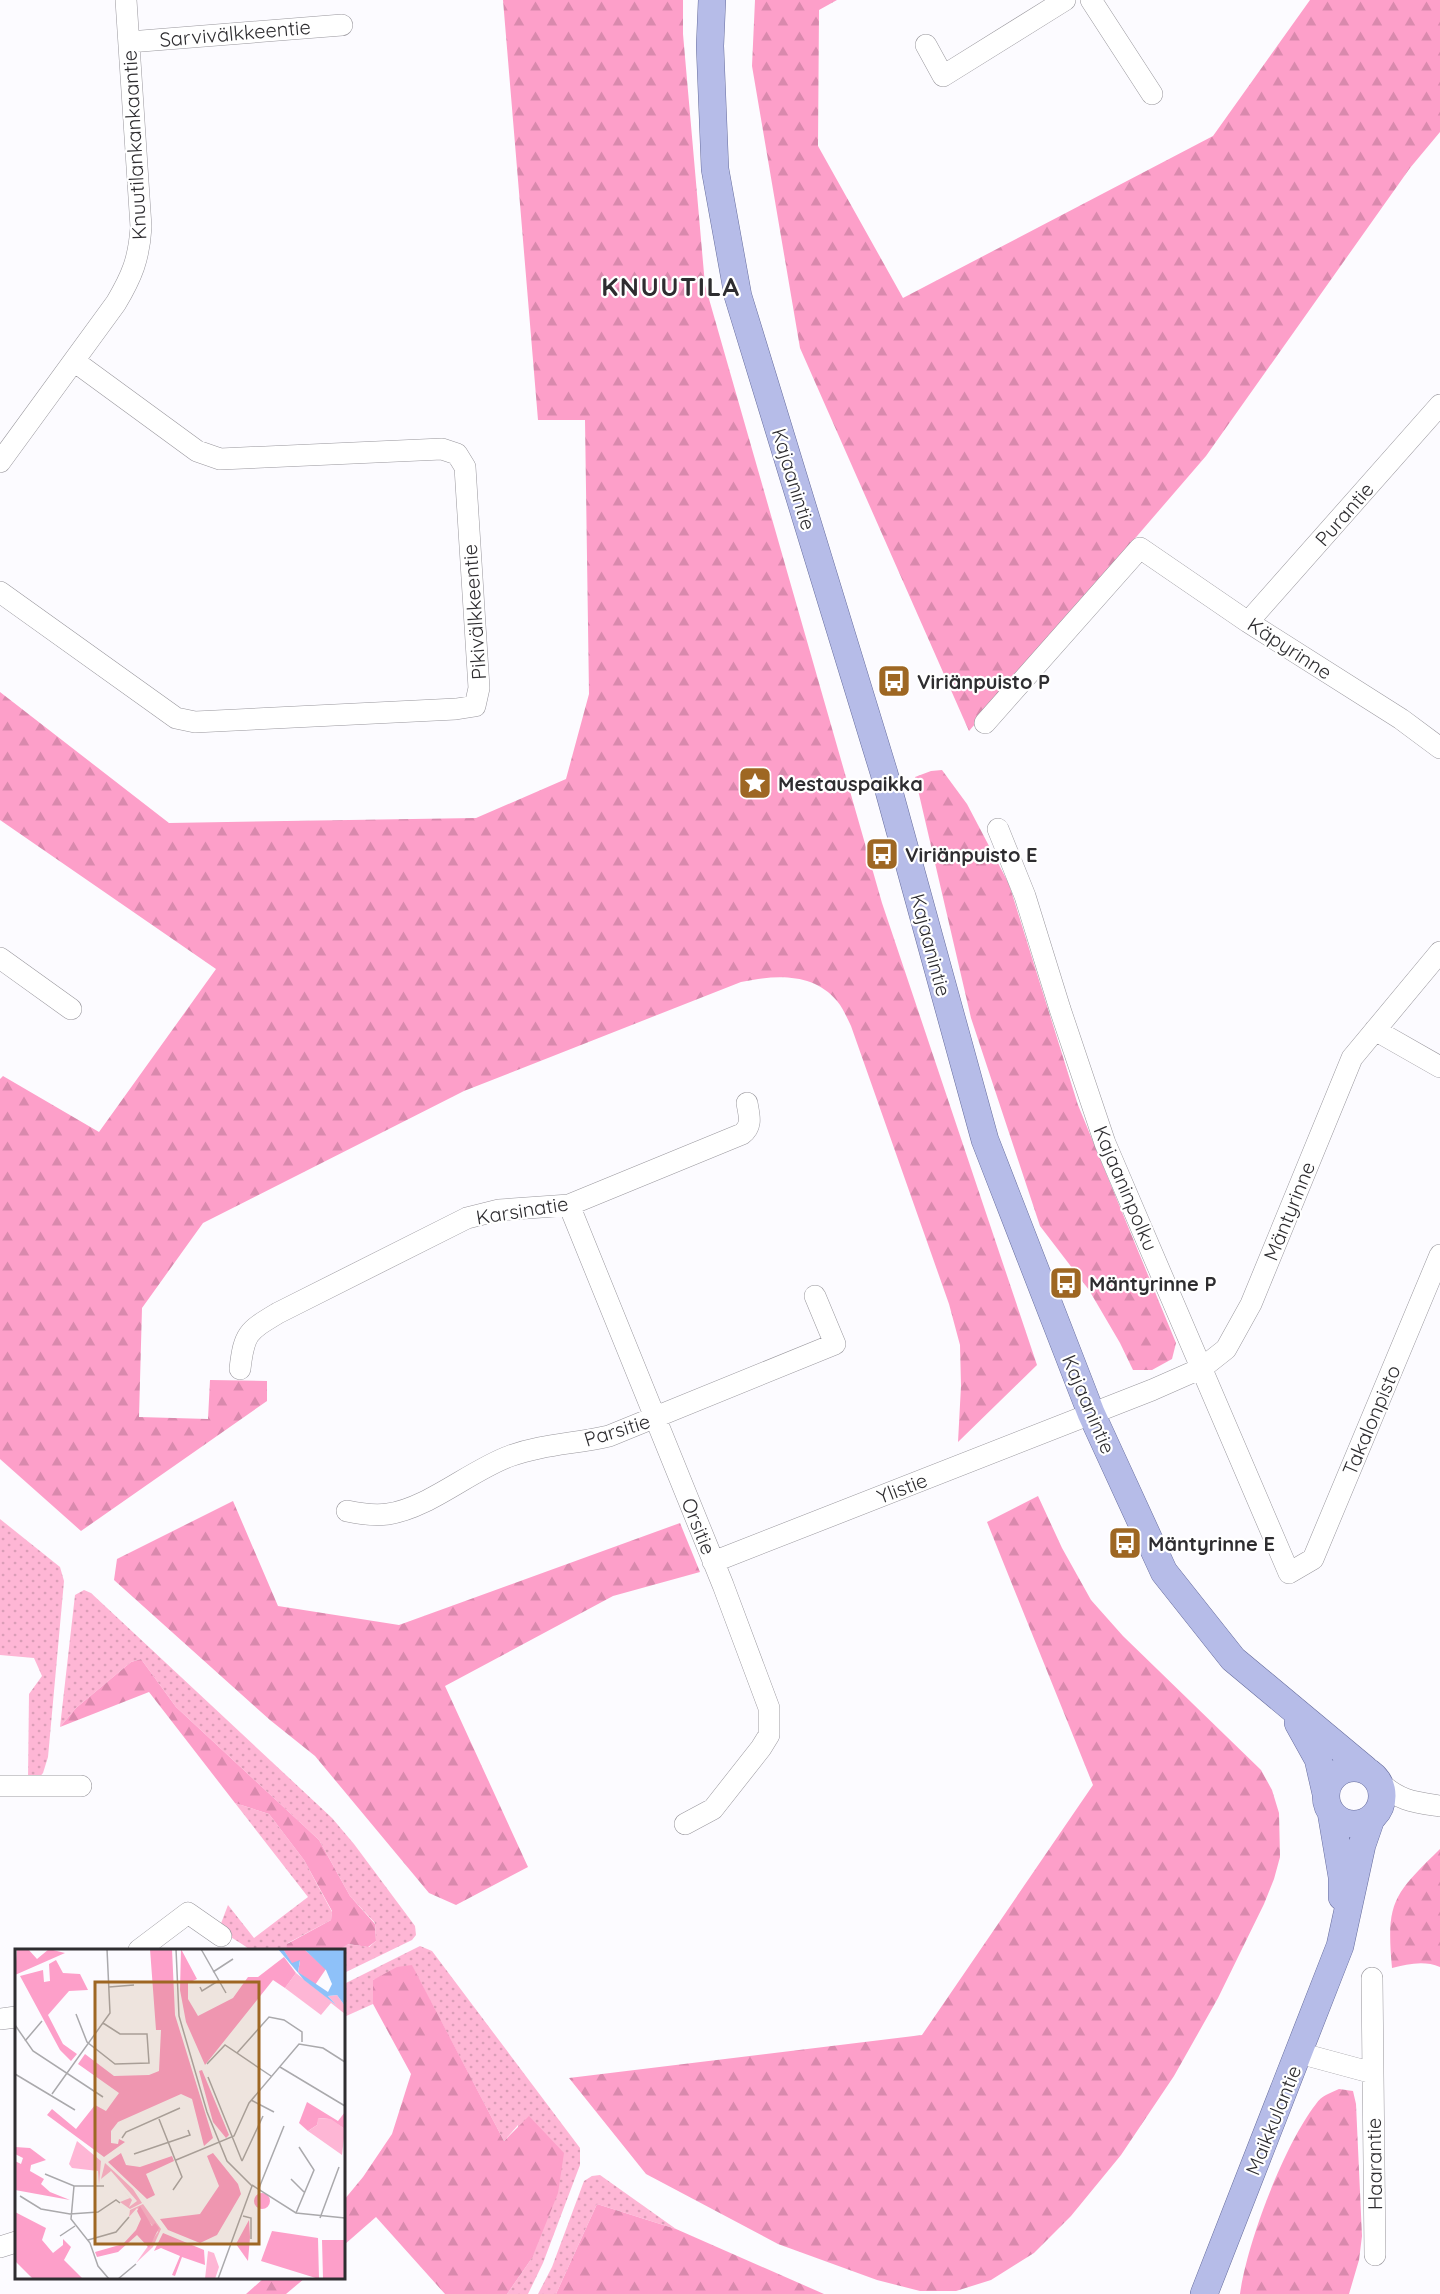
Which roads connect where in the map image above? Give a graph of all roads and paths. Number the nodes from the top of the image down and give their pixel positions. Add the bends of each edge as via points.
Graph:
1 (126, 0) edge
2 (712, 0) edge
3 (1065, 0) edge
4 (1091, 0) edge
5 (342, 24) dead end
6 (129, 42) junction
7 (926, 45) dead end
8 (1152, 94) dead end
9 (74, 361) junction
10 (1440, 405) edge
11 (0, 462) edge
12 (0, 592) edge
13 (1248, 622) junction
14 (985, 723) dead end
15 (1440, 748) edge
16 (998, 828) dead end
17 (1440, 952) edge
18 (0, 958) edge
19 (71, 1009) dead end
20 (1375, 1030) junction
21 (1440, 1067) edge
22 (747, 1103) dead end
23 (569, 1205) junction
24 (1440, 1256) edge
25 (815, 1296) dead end
26 (1202, 1368) junction
27 (240, 1369) dead end
28 (1091, 1413) junction
29 (655, 1418) junction
30 (347, 1511) dead end
31 (713, 1562) junction
32 (1289, 1572) joint
33 (1271, 1692) junction
34 (1372, 1776) junction
35 (0, 1786) edge
36 (81, 1786) dead end
37 (1328, 1803) junction
38 (1434, 1805) edge
39 (1374, 1816) junction
40 (685, 1824) dead end
41 (221, 1936) dead end
42 (1340, 1946) junction
43 (140, 1949) edge
44 (1372, 1978) dead end
45 (15, 2017) edge
46 (0, 2019) edge
47 (1299, 2053) junction
48 (1373, 2073) junction
49 (15, 2242) edge
50 (0, 2247) edge
51 (1375, 2255) dead end
52 (1204, 2294) edge

1 - 6 street, Knuutilankankaantie
2 - 28 main road, Kajaanintie via 715,169 738,296 884,773 985,1140
3 - 7 street via 943,76
4 - 8 street
5 - 6 street, Sarvivälkkeentie
6 - 9 street, Knuutilankankaantie via 140,251 116,303
9 - 11 street, Knuutilankankaantie
9 - 12 street, Pikivälkkeentie via 197,451 220,459 442,449 457,454 465,468 479,688 475,706 195,722 176,718
10 - 13 street, Purantie
13 - 14 street, Käpyrinne via 1140,548
13 - 15 street, Käpyrinne
16 - 26 street, Kajaaninpolku via 1025,896 1105,1143
17 - 20 street, Mäntyrinne
18 - 19 street
20 - 21 street
20 - 26 street, Mäntyrinne via 1352,1058 1251,1304 1226,1349
22 - 23 street, Karsinatie via 750,1122 742,1134
23 - 27 street, Karsinatie via 508,1208 467,1218 256,1327 246,1337
23 - 29 street, Orsitie
24 - 32 street, Takalonpisto via 1312,1559
25 - 29 street, Parsitie via 835,1344
26 - 28 street, Mäntyrinne
26 - 32 street, Kajaaninpolku
28 - 31 street, Ylistie
28 - 33 main road, Kajaanintie via 1164,1572 1233,1659
29 - 30 street, Parsitie via 609,1436 540,1446 507,1457 412,1507 389,1514
29 - 31 street, Orsitie
31 - 40 street, Orsitie via 766,1698 769,1736 713,1809
33 - 34 main road, Kajaanintie
33 - 37 main road, Kajaanintie via 1305,1733 1318,1759
34 - 37 main road via 1355,1767 1341,1770 1334,1776
34 - 38 street, Kajaanintie via 1392,1794
34 - 39 main road via 1382,1792 1382,1802
35 - 36 street
37 - 39 main road via 1342,1822 1352,1824
37 - 42 main road, Maikkulantie via 1342,1877
38 - 39 street, Kajaanintie via 1404,1805
39 - 42 main road, Maikkulantie via 1360,1856
41 - 43 street via 188,1913
42 - 47 main road, Maikkulantie
44 - 48 street, Haarantie
45 - 46 street
47 - 48 street
47 - 52 main road, Maikkulantie
48 - 51 street, Haarantie
49 - 50 street

